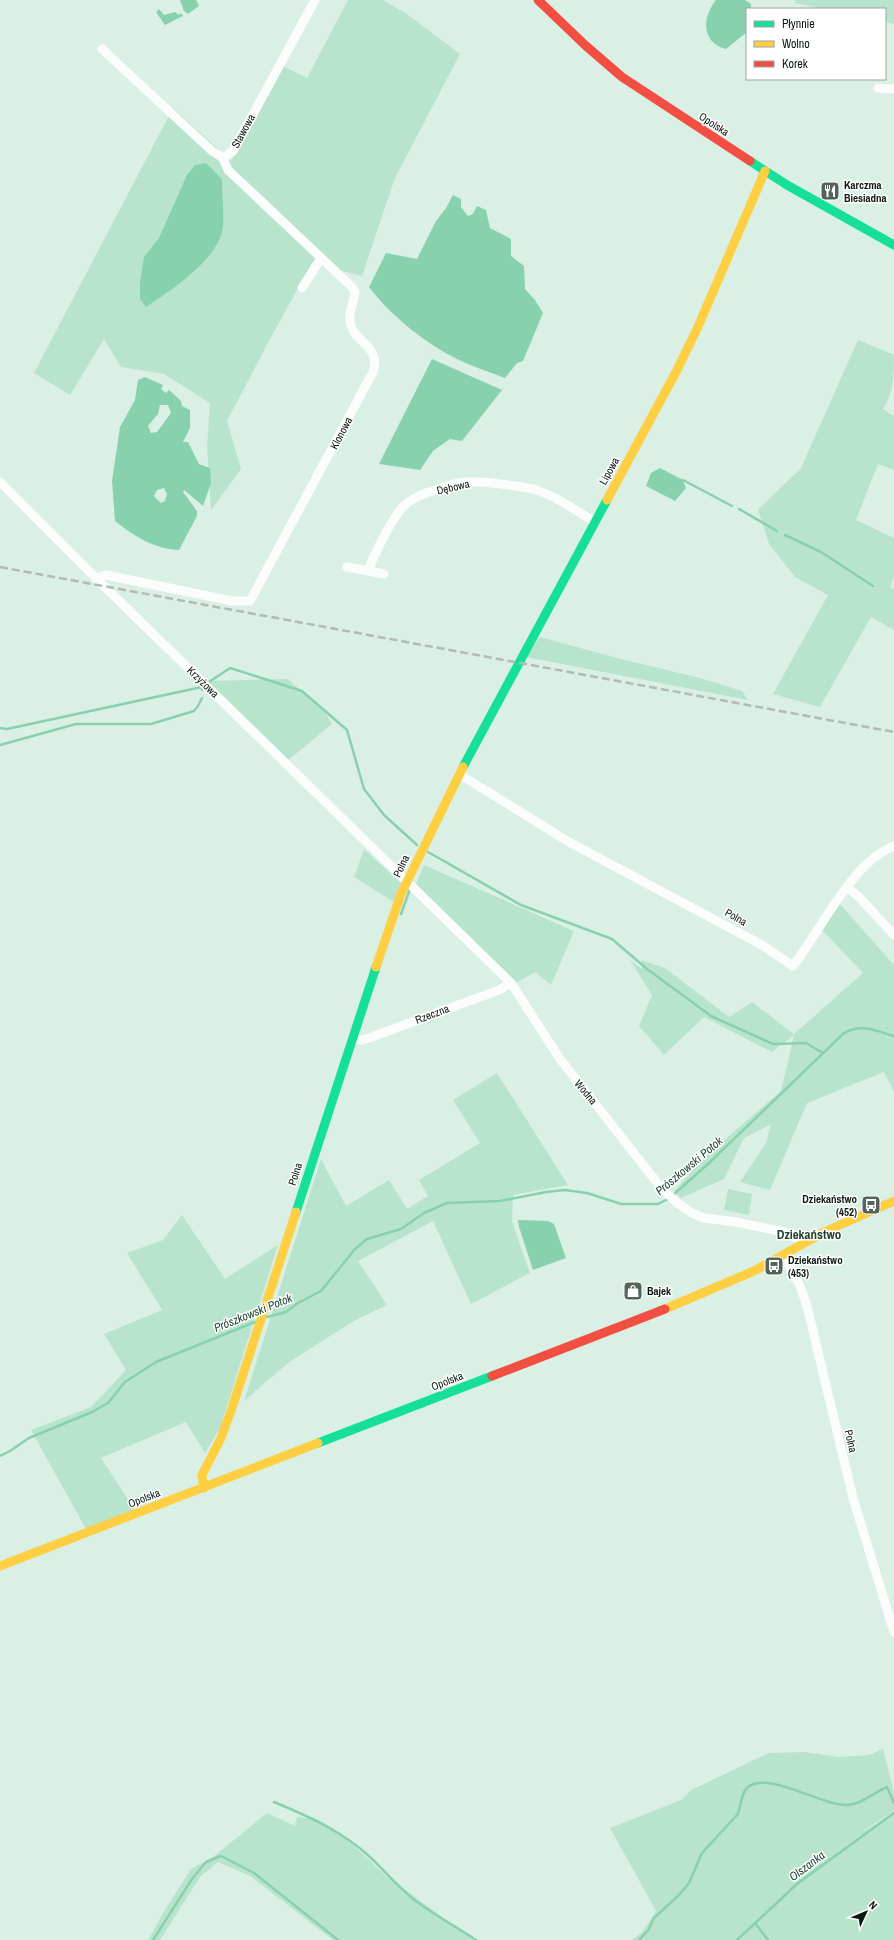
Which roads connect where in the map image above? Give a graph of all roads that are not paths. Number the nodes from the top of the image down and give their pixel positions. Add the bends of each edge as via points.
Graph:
1 (314, 0) edge
2 (538, 0) edge
3 (102, 49) dead end
4 (878, 88) dead end
5 (894, 89) edge
6 (223, 158) junction
7 (765, 171) junction
8 (894, 245) edge
9 (321, 258) junction
10 (302, 288) dead end
11 (0, 482) edge
12 (595, 522) junction
13 (347, 567) dead end
14 (368, 571) junction
15 (384, 574) dead end
16 (97, 578) junction
17 (459, 774) junction
18 (894, 846) edge
19 (407, 881) junction
20 (847, 888) junction
21 (894, 935) edge
22 (511, 983) junction
23 (352, 1039) junction
24 (894, 1201) edge
25 (804, 1242) junction
26 (784, 1256) junction
27 (204, 1488) junction
28 (0, 1566) edge
29 (894, 1632) edge

1 - 6 street, Stawowa via 233,151
2 - 7 street, Opolska via 617,74
3 - 6 street, Stawowa via 212,151
4 - 5 street
6 - 9 street, Klonowa via 228,170
7 - 8 street, Opolska
7 - 12 street, Lipowa via 697,329
9 - 10 street
9 - 16 street, Klonowa via 355,292 350,324 371,350 376,364 250,601 232,601 106,575
11 - 16 street, Krzyżowa
12 - 14 street, Dębowa via 534,489 471,482 459,484 419,496 406,503
12 - 17 street, Lipowa
13 - 14 street
14 - 15 street
16 - 19 street, Krzyżowa via 321,800
17 - 19 street, Polna
17 - 20 street, Polna via 569,842 728,927 793,966
18 - 20 street, Polna via 868,862
19 - 22 street, Wodna
19 - 23 street, Polna
20 - 21 street via 858,896
22 - 23 street, Rzeczna via 499,990 369,1038
22 - 25 street, Wodna via 560,1059 676,1202 704,1218 784,1232
23 - 27 street, Polna via 224,1432 202,1476
24 - 25 street, Opolska
25 - 26 street, Opolska
26 - 27 street, Opolska via 638,1319
26 - 29 street, Polna via 807,1306 853,1498
27 - 28 street, Opolska

